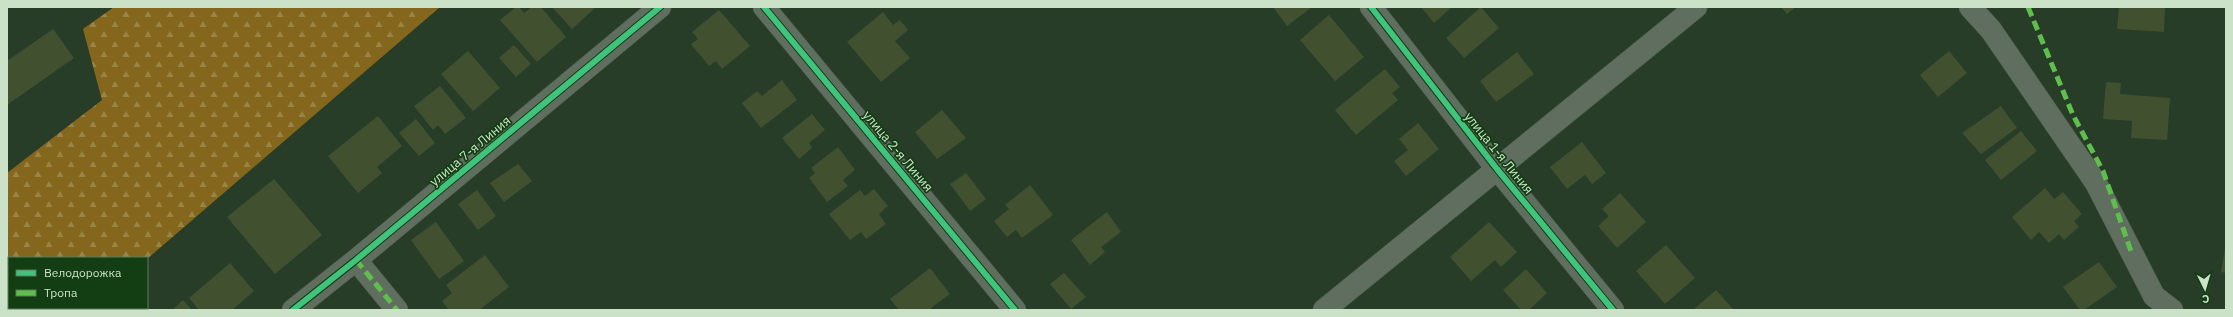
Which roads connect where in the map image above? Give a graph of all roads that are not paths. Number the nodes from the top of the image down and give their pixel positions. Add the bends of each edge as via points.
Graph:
1 (660, 7) edge
2 (764, 7) edge
3 (1371, 7) edge
4 (1696, 7) edge
5 (1970, 7) edge
6 (1497, 169) junction
7 (356, 260) junction
8 (293, 310) edge
9 (397, 310) edge
10 (1015, 310) edge
11 (1324, 310) edge
12 (1613, 310) edge
13 (2172, 310) edge

1 - 7 street, улица 7-я Линия
2 - 10 street, улица 2-я Линия
3 - 6 street, улица 1-я Линия
4 - 6 street
5 - 13 street via 1991,30 2096,183 2154,296
6 - 11 street
6 - 12 street, улица 1-я Линия
7 - 8 street, улица 7-я Линия
7 - 9 street

